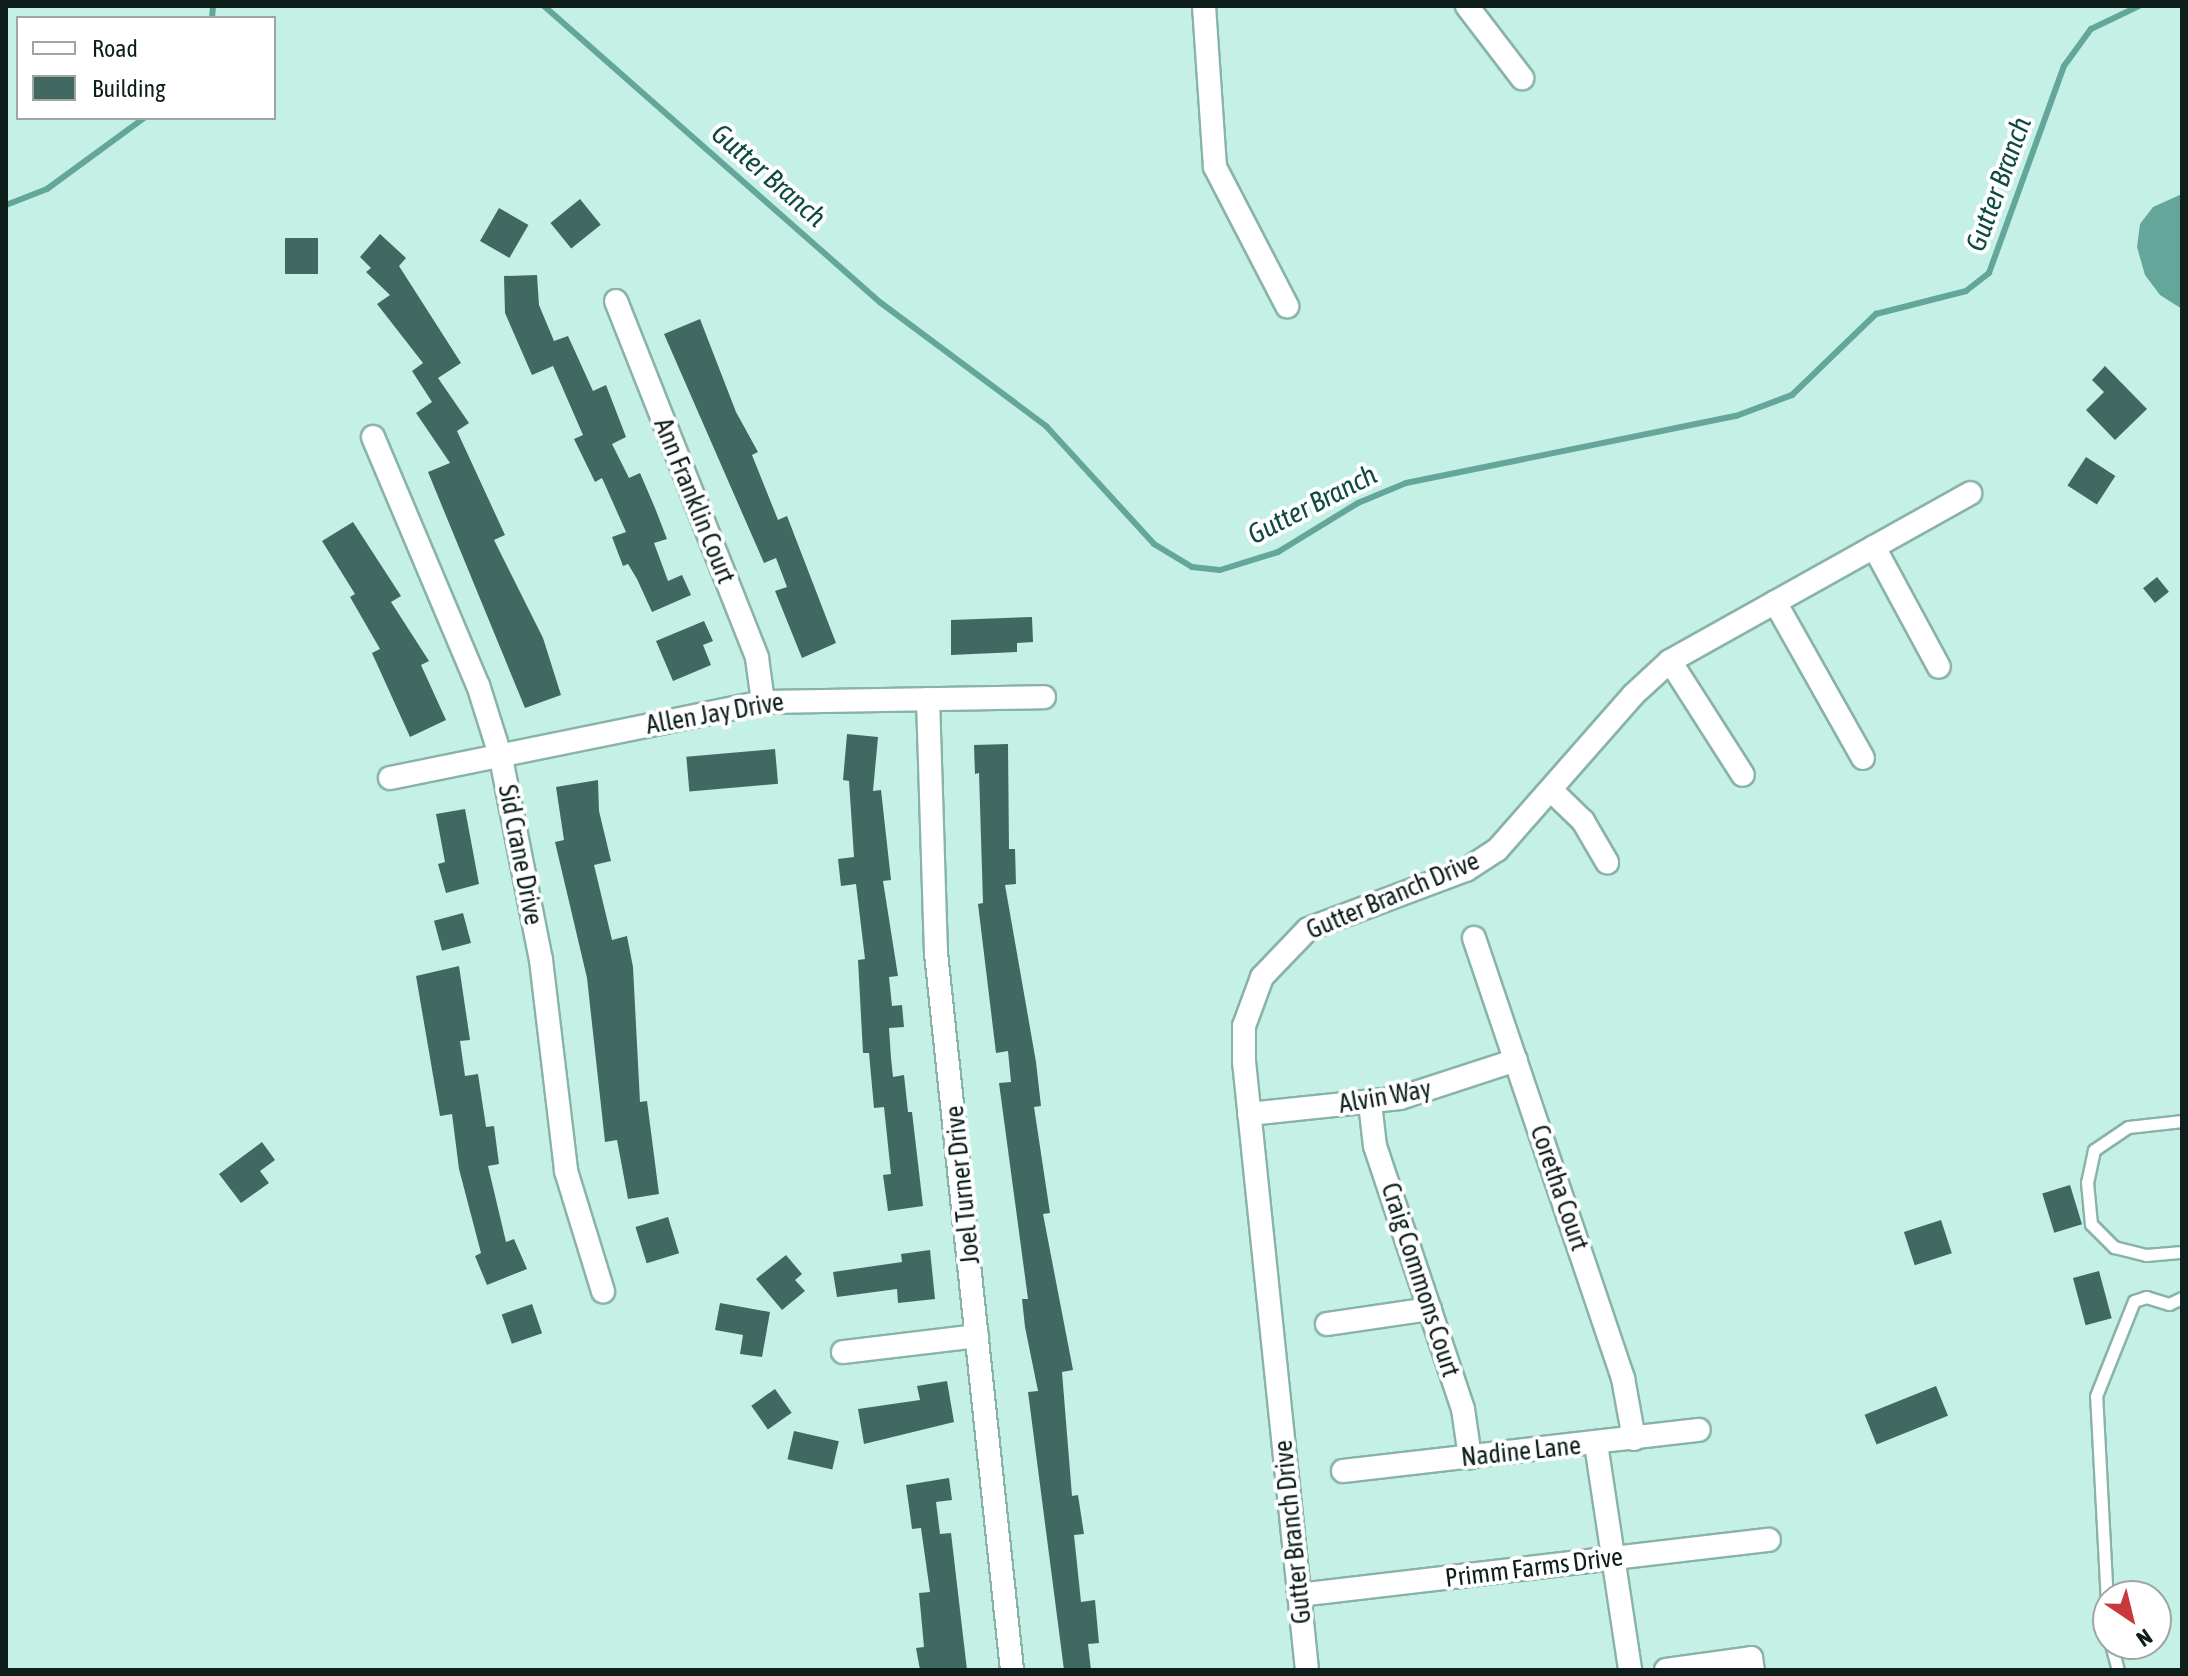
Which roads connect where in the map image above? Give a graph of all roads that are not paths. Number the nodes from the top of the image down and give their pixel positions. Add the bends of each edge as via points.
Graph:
1 (1204, 6) edge
2 (1467, 6) edge
3 (1522, 78) dead end
4 (616, 301) dead end
5 (1287, 306) dead end
6 (373, 437) dead end
7 (1970, 493) dead end
8 (1874, 547) junction
9 (1775, 602) junction
10 (1670, 661) junction
11 (1939, 667) dead end
12 (1044, 697) dead end
13 (928, 699) junction
14 (763, 702) junction
15 (501, 758) junction
16 (1863, 758) dead end
17 (1743, 775) dead end
18 (390, 778) dead end
19 (1551, 790) junction
20 (1607, 862) dead end
21 (1474, 938) dead end
22 (1516, 1060) junction
23 (1370, 1103) junction
24 (1249, 1114) junction
25 (2182, 1121) edge
26 (2182, 1252) edge
27 (603, 1291) dead end
28 (2182, 1298) edge
29 (1430, 1309) junction
30 (1327, 1324) dead end
31 (977, 1336) junction
32 (843, 1352) dead end
33 (1699, 1430) dead end
34 (1634, 1439) junction
35 (1596, 1444) junction
36 (1470, 1457) junction
37 (1343, 1471) dead end
38 (1769, 1540) dead end
39 (1615, 1558) junction
40 (2106, 1580) edge
41 (1299, 1595) junction
42 (1012, 1670) edge
43 (1307, 1670) edge
44 (1630, 1670) edge
45 (1666, 1670) edge
46 (1753, 1670) edge

1 - 5 street via 1215,167
2 - 3 street
4 - 14 street, Ann Franklin Court via 757,658
6 - 15 street, Sid Crane Drive via 478,685
7 - 8 street, Gutter Branch Drive
8 - 9 street, Gutter Branch Drive
8 - 11 street
9 - 10 street, Gutter Branch Drive
9 - 16 street
10 - 17 street
10 - 19 street, Gutter Branch Drive via 1633,695
12 - 13 street, Allen Jay Drive
13 - 14 street, Allen Jay Drive
13 - 31 street, Joel Turner Drive via 935,938
14 - 15 street, Allen Jay Drive
15 - 18 street, Allen Jay Drive
15 - 27 street, Sid Crane Drive via 541,960 566,1171
19 - 20 street via 1583,821
19 - 24 street, Gutter Branch Drive via 1482,861 1326,920 1283,949 1258,985 1244,1026
21 - 22 street, Coretha Court
22 - 23 street, Alvin Way via 1429,1091
22 - 34 street, Coretha Court via 1623,1378
23 - 24 street, Alvin Way
23 - 29 street, Craig Commons Court via 1375,1146
24 - 41 street, Gutter Branch Drive
25 - 26 lane via 2128,1127 2094,1150 2087,1182 2091,1224 2114,1247 2146,1255
28 - 40 lane via 2169,1304 2146,1297 2134,1301 2096,1396
29 - 30 street
29 - 36 street, Craig Commons Court via 1463,1409
31 - 32 street
31 - 42 street, Joel Turner Drive
33 - 34 street, Nadine Lane
34 - 35 street, Nadine Lane
35 - 36 street, Nadine Lane
35 - 39 street
36 - 37 street, Nadine Lane
38 - 39 street, Primm Farms Drive
39 - 41 street, Primm Farms Drive
39 - 44 street
41 - 43 street, Gutter Branch Drive
45 - 46 street via 1751,1658

